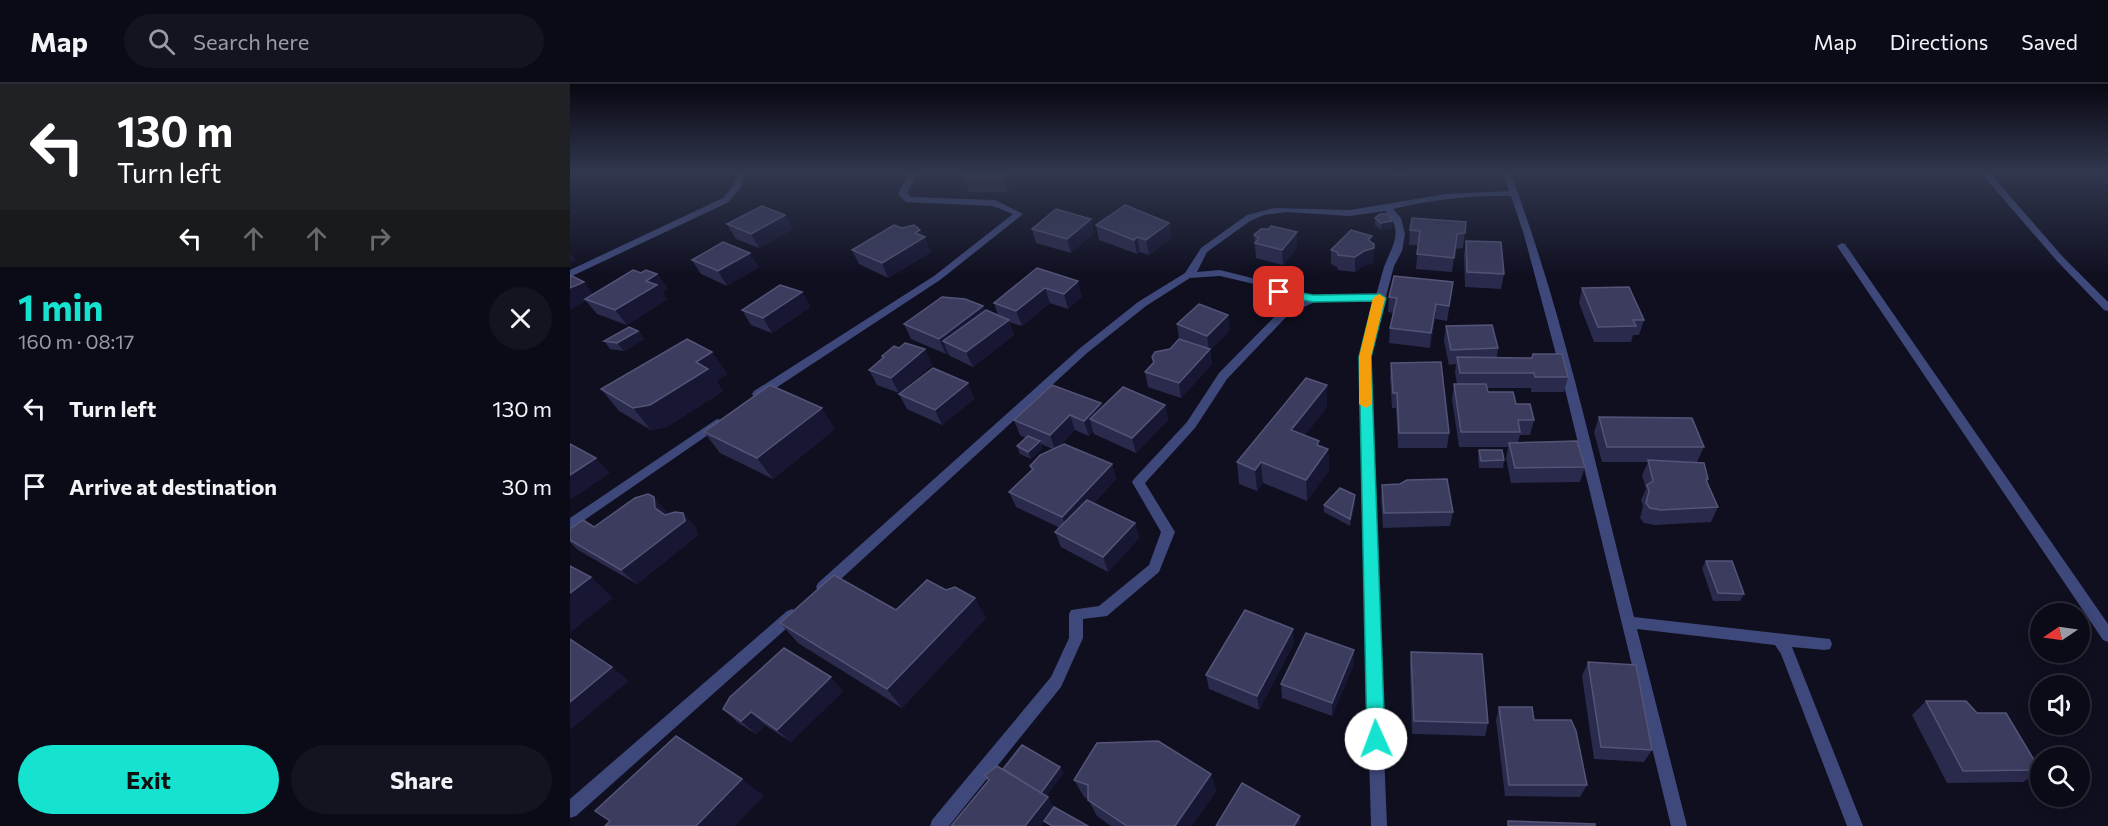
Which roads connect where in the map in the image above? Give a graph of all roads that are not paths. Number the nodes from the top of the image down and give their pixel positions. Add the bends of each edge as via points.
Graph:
1 (712, 207) edge
2 (1003, 207) edge
3 (1398, 207) edge
4 (1519, 207) edge
5 (2014, 207) edge
6 (1388, 209) junction
7 (1842, 246) dead end
8 (570, 274) edge
9 (1188, 275) junction
10 (1380, 298) junction
11 (1313, 299) junction
12 (2108, 308) edge
13 (753, 397) edge
14 (724, 418) edge
15 (570, 525) edge
16 (1628, 622) junction
17 (2108, 636) edge
18 (1779, 639) junction
19 (1825, 644) dead end
20 (570, 810) edge
21 (938, 826) edge
22 (1379, 826) edge
23 (1678, 826) edge
24 (1855, 826) edge

1 - 8 street
2 - 13 street via 1019,214 937,278
3 - 6 street
4 - 16 street via 1566,373
5 - 12 street
6 - 9 street via 1262,213 1202,251 1197,268
6 - 10 street via 1397,218 1400,234
7 - 17 street
9 - 11 street via 1220,273
9 - 20 street via 1142,304 1083,351
10 - 11 street
10 - 22 street via 1365,357
11 - 21 street via 1286,311 1240,357 1191,425 1138,482 1168,532 1154,568 1102,612 1076,614 1076,638 1056,682
14 - 15 street
16 - 18 street
16 - 23 street
18 - 19 street
18 - 24 street

